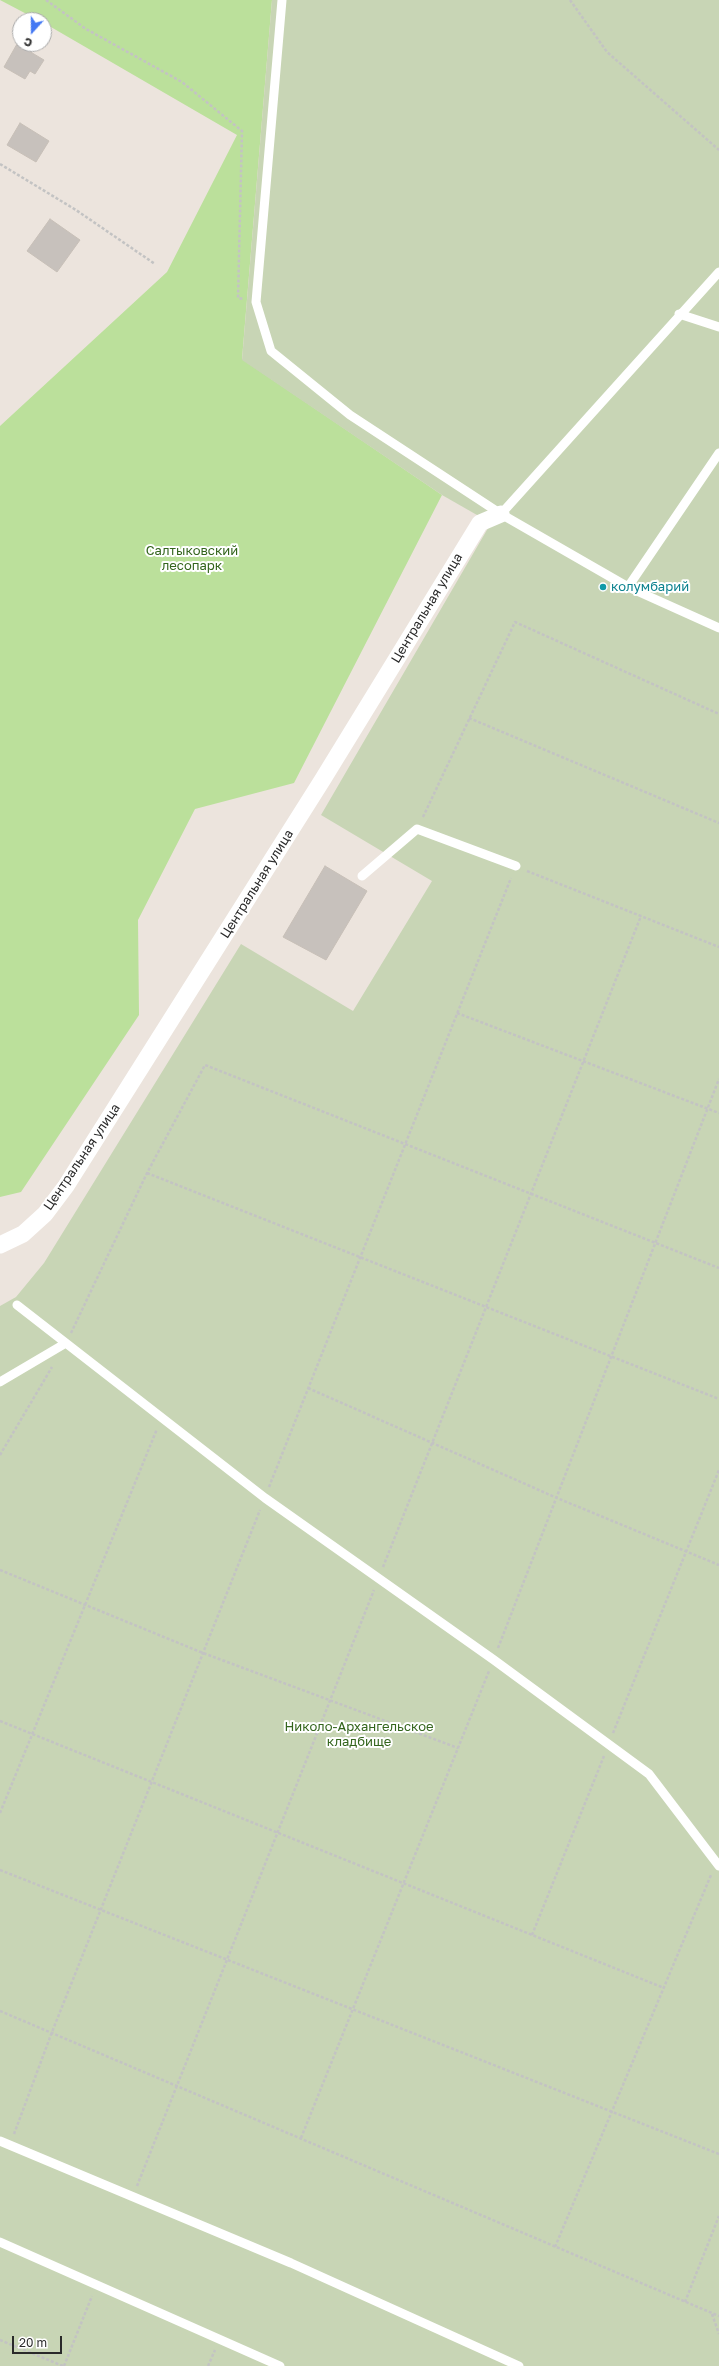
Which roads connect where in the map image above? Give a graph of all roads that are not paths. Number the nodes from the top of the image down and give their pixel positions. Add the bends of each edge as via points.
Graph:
1 (282, 0) edge
2 (719, 272) edge
3 (679, 314) junction
4 (719, 327) edge
5 (719, 453) edge
6 (501, 514) junction
7 (628, 587) junction
8 (719, 628) edge
9 (516, 866) road end
10 (362, 876) dead end
11 (0, 1245) edge
12 (17, 1305) dead end
13 (66, 1342) junction
14 (0, 1382) edge
15 (718, 1861) edge
16 (0, 2142) edge
17 (0, 2242) edge
18 (280, 2366) edge
19 (519, 2366) edge

1 - 6 lane via 256,302 271,351 350,415
2 - 3 lane
3 - 4 lane
3 - 6 lane
5 - 7 lane
6 - 7 lane
6 - 11 street, Центральная улица via 480,523 323,779 66,1186 45,1214 28,1229
7 - 8 lane
9 - 10 lane via 417,829
12 - 13 lane
13 - 14 lane
13 - 15 lane via 265,1498 494,1660 649,1774
16 - 19 lane via 291,2263
17 - 18 lane

